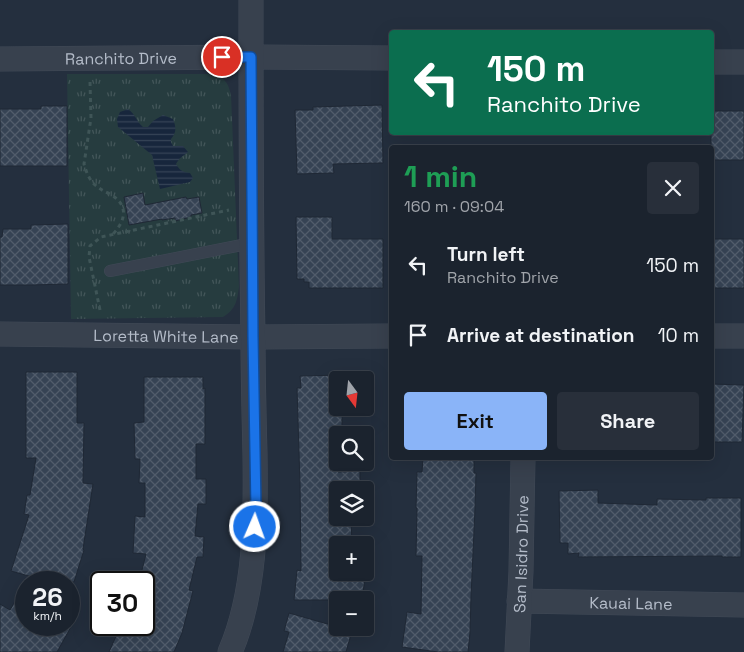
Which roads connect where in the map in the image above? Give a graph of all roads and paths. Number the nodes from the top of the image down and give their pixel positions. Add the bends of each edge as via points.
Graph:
1 (251, 0) edge
2 (251, 57) junction
3 (389, 58) edge
4 (0, 59) edge
5 (714, 62) edge
6 (744, 62) edge
7 (90, 82) dead end
8 (229, 210) dead end
9 (113, 235) junction
10 (252, 243) junction
11 (110, 271) dead end
12 (100, 310) dead end
13 (0, 334) edge
14 (389, 336) edge
15 (714, 336) edge
16 (744, 336) edge
17 (253, 337) junction
18 (523, 460) edge
19 (519, 601) junction
20 (744, 605) edge
21 (230, 652) edge
22 (517, 652) edge

1 - 2 street
2 - 3 street, Ranchito Drive
2 - 4 street, Ranchito Drive
2 - 10 street
5 - 6 street
7 - 9 path via 91,118 84,164 94,184 111,194 123,209 121,226
8 - 9 path
9 - 12 path via 100,237 90,246 89,257
10 - 11 lane
10 - 17 street
13 - 17 street, Loretta White Lane
14 - 17 street, Loretta White Lane
15 - 16 street
17 - 21 street via 254,546 242,614
18 - 19 street, San Isidro Drive
19 - 20 street, Kauai Lane
19 - 22 street, San Isidro Drive

